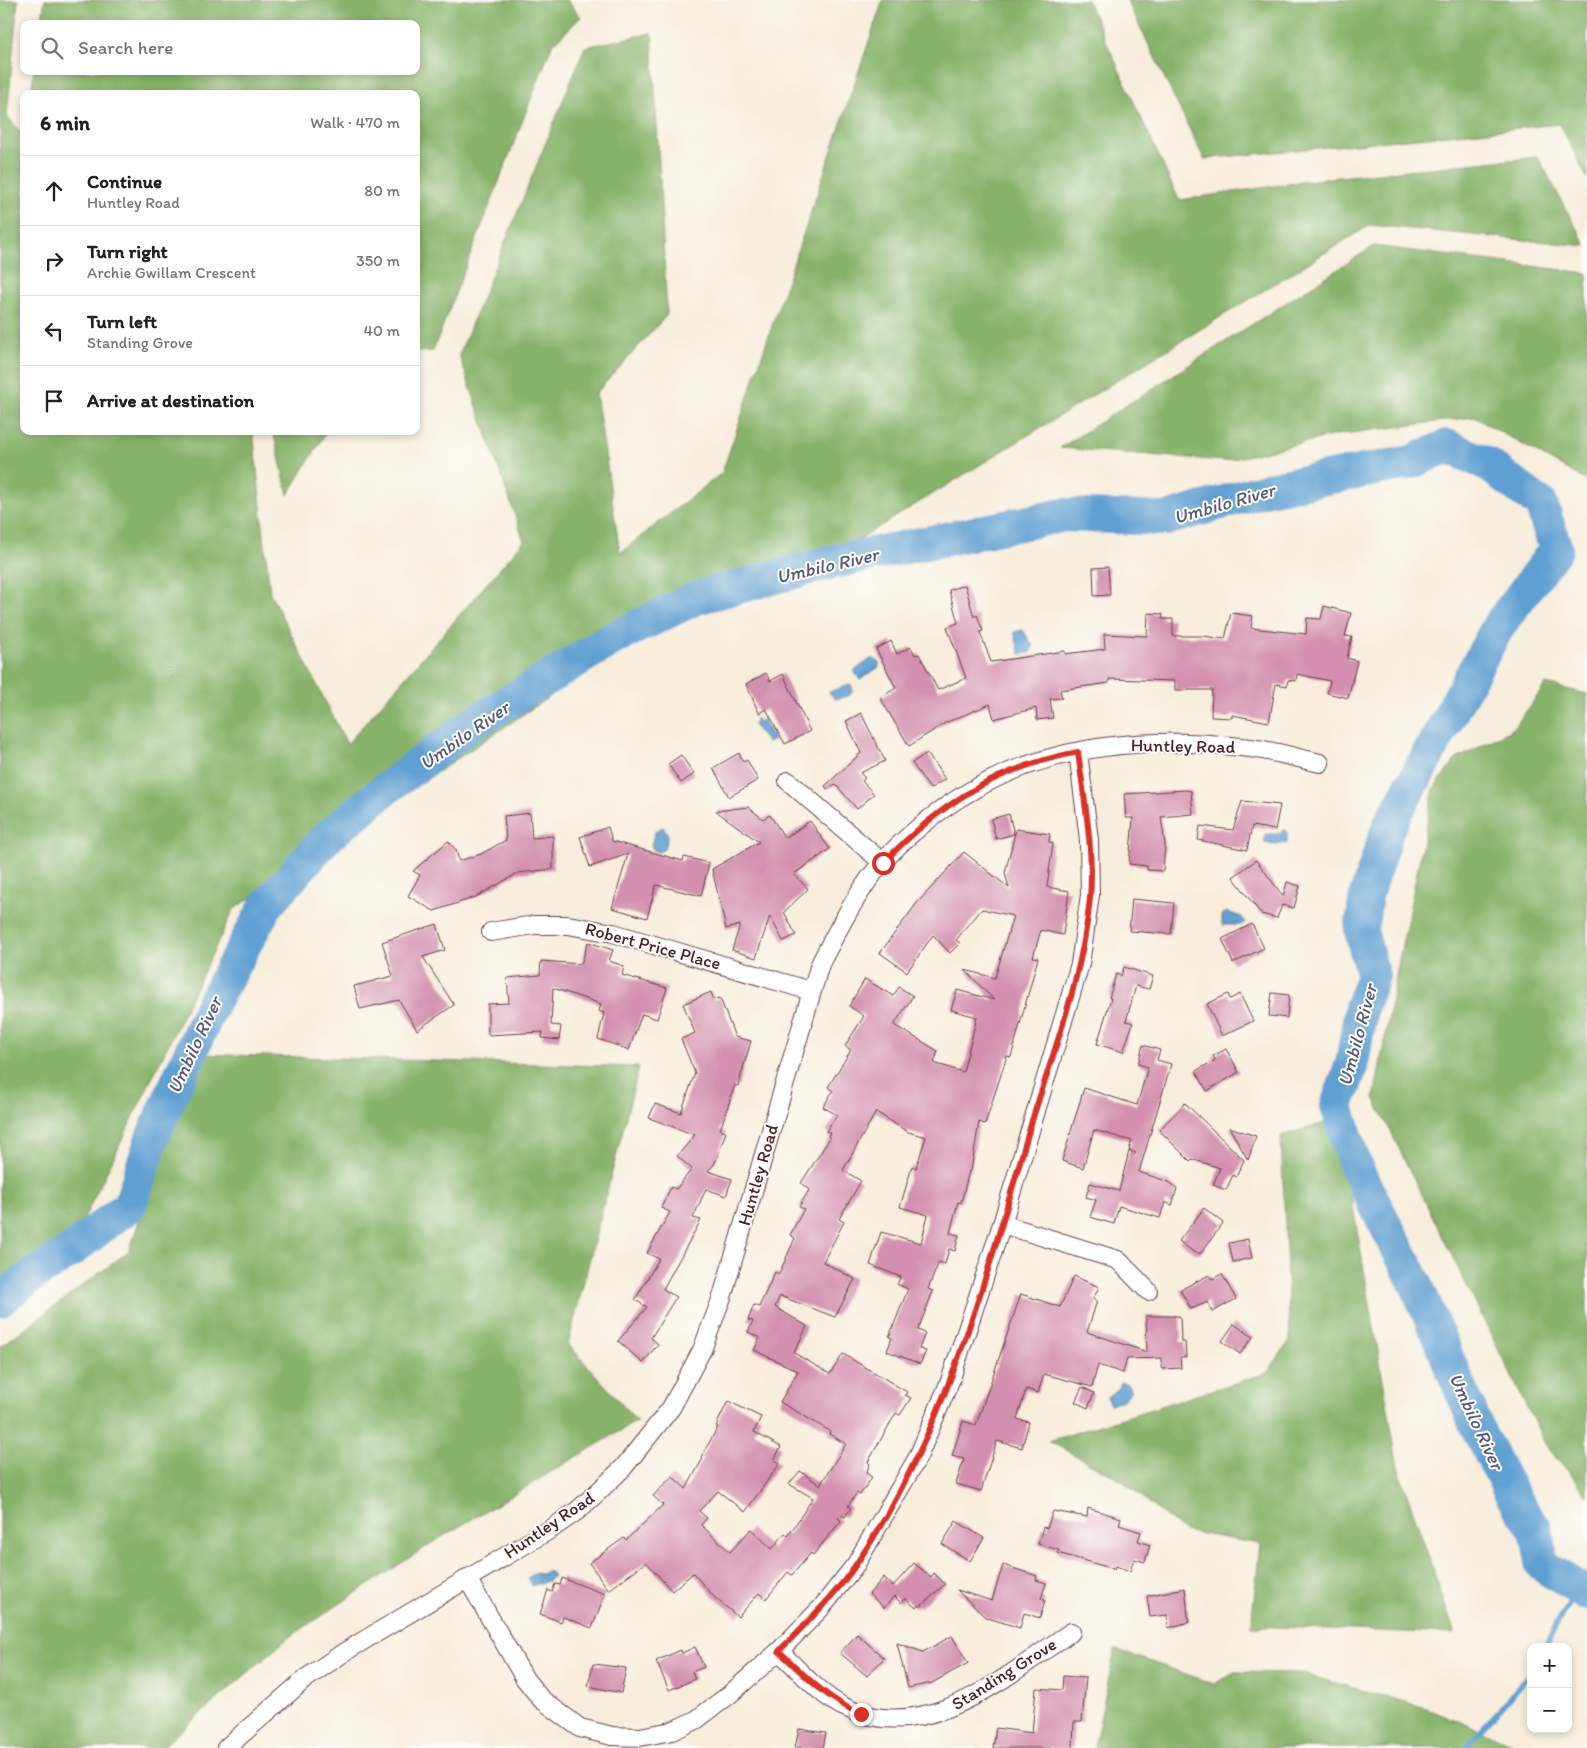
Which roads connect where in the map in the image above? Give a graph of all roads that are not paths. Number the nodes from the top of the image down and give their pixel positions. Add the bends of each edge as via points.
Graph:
1 (1078, 752) junction
2 (1320, 762) dead end
3 (788, 781) dead end
4 (883, 863) junction
5 (491, 932) dead end
6 (811, 991) junction
7 (1002, 1224) junction
8 (1148, 1291) dead end
9 (467, 1578) junction
10 (1071, 1632) dead end
11 (779, 1651) junction
12 (226, 1748) edge

1 - 2 street, Huntley Road via 1152,743 1203,744 1252,748
1 - 4 street, Huntley Road via 1043,758 1001,774 961,796 917,828
1 - 7 street via 1089,840 1090,895 1085,935 1080,964
3 - 4 street
4 - 6 street, Huntley Road via 846,914 820,964
5 - 6 street, Robert Price Place via 534,925 559,925 613,933
6 - 9 street, Huntley Road via 722,1297 702,1350 671,1408 623,1468 577,1511
7 - 8 street via 1118,1260
7 - 11 street via 950,1382 918,1457 856,1564 822,1607
9 - 11 street via 525,1679 541,1699 580,1728 612,1736 640,1737 672,1731 696,1720
9 - 12 street, Huntley Road via 304,1679
10 - 11 street, Standing Grove via 958,1706 913,1718 870,1715 842,1705 822,1692

